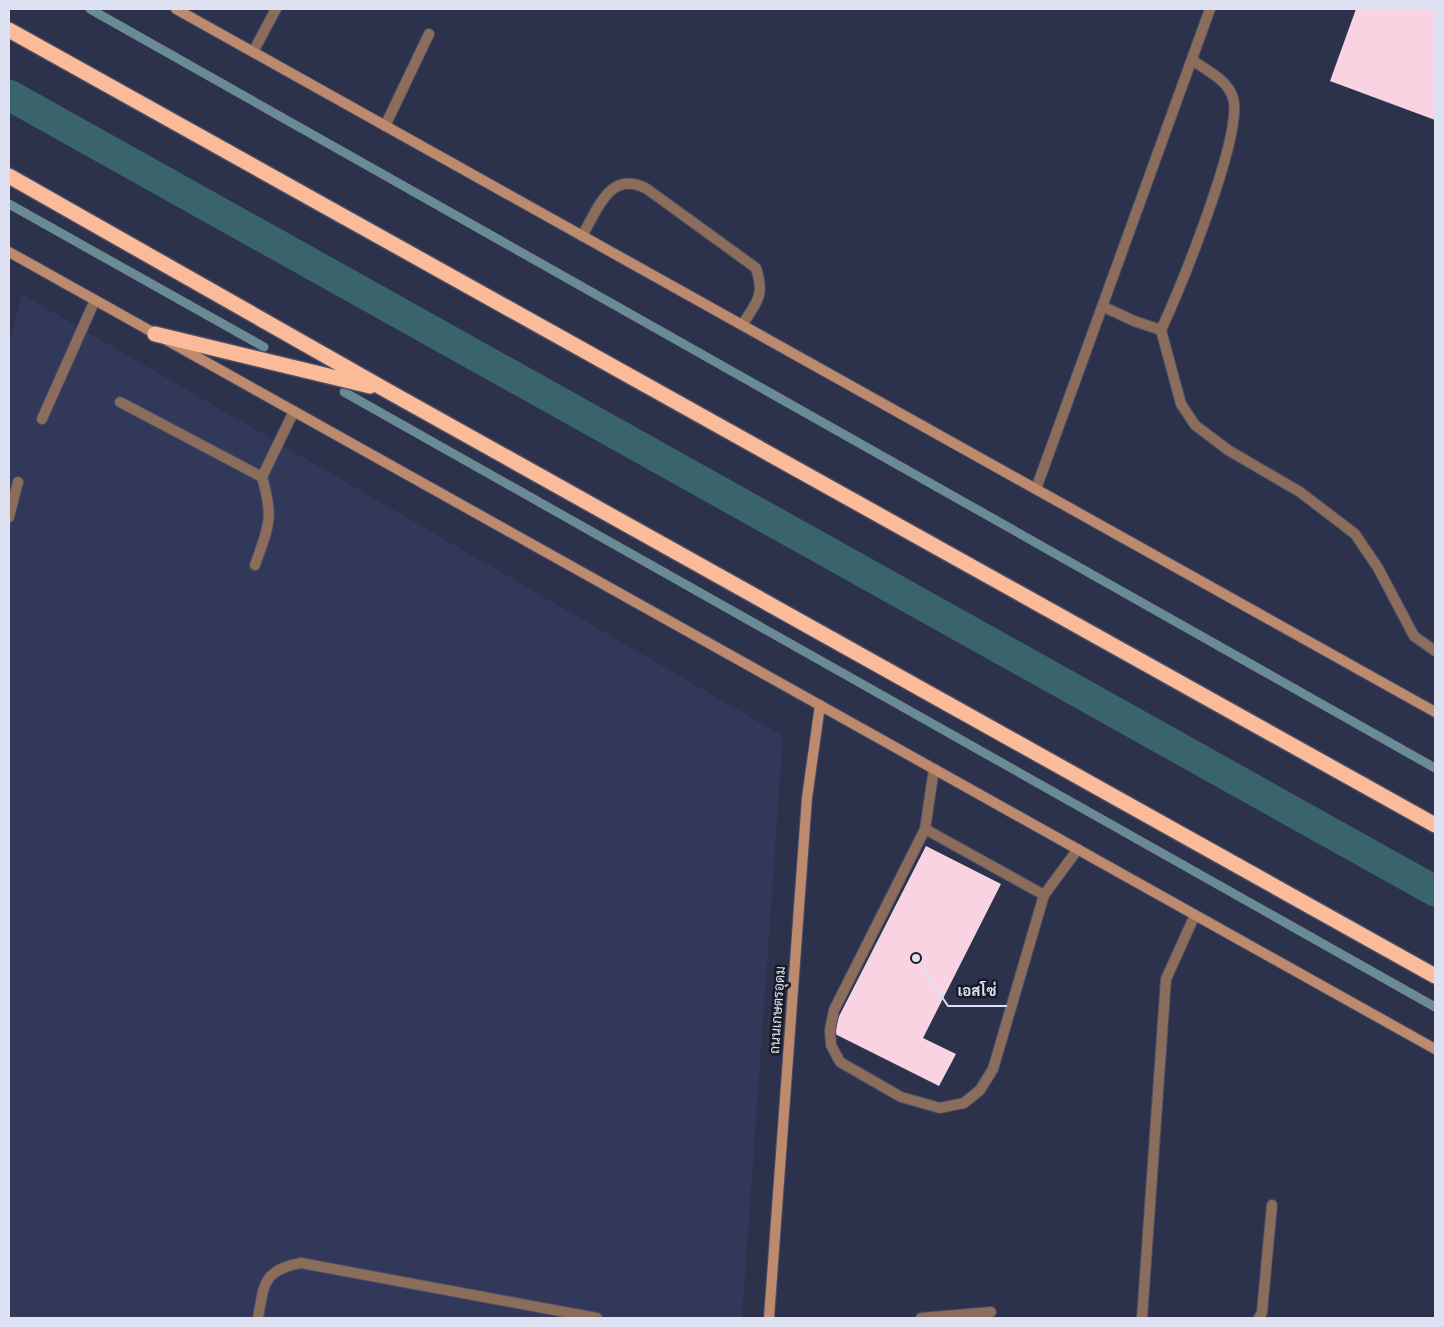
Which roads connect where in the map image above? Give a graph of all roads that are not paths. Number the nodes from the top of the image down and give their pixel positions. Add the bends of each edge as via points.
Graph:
1 (176, 9) edge
2 (276, 9) edge
3 (1210, 9) edge
4 (9, 30) edge
5 (430, 34) dead end
6 (253, 52) junction
7 (1192, 60) junction
8 (385, 126) junction
9 (9, 176) edge
10 (582, 236) junction
11 (9, 252) edge
12 (95, 300) junction
13 (1104, 307) junction
14 (742, 325) junction
15 (1161, 330) junction
16 (155, 334) junction
17 (386, 390) junction
18 (120, 402) dead end
19 (294, 412) junction
20 (42, 419) dead end
21 (262, 477) junction
22 (18, 482) dead end
23 (1036, 489) junction
24 (9, 517) edge
25 (254, 565) dead end
26 (1435, 651) edge
27 (820, 705) junction
28 (1435, 712) edge
29 (934, 769) junction
30 (1435, 825) edge
31 (925, 829) junction
32 (1078, 849) junction
33 (1044, 895) junction
34 (1195, 915) junction
35 (1435, 976) edge
36 (1435, 1049) edge
37 (1272, 1205) dead end
38 (992, 1312) dead end
39 (258, 1318) edge
40 (597, 1318) edge
41 (769, 1318) edge
42 (921, 1318) edge
43 (1142, 1318) edge
44 (1259, 1318) edge

1 - 6 main road
2 - 6 lane
3 - 7 lane
4 - 30 highway
5 - 8 lane
6 - 8 main road
7 - 13 lane
7 - 15 lane via 1222,81 1233,97 1236,115 1227,154 1175,300
8 - 10 main road
9 - 17 highway
10 - 14 main road
10 - 14 lane via 614,188 634,182 647,189 756,268 761,284 758,300
11 - 12 main road
12 - 16 main road
12 - 20 lane
13 - 15 lane
13 - 23 lane
14 - 23 main road
15 - 26 lane via 1181,404 1195,425 1228,450 1300,492 1354,534 1378,568 1414,636
16 - 17 highway
16 - 19 main road
17 - 35 highway
18 - 21 lane
19 - 21 lane
19 - 27 main road
21 - 25 lane via 269,504 269,523
22 - 24 lane
23 - 28 main road
27 - 29 main road
27 - 41 main road, ถนนเกษตรอุดม via 807,798
29 - 31 lane
29 - 32 main road
31 - 33 lane
31 - 33 lane via 834,1010 830,1030 830,1044 840,1062 901,1097 940,1108 964,1103 980,1090 992,1069
32 - 33 lane
32 - 34 main road
34 - 36 main road
34 - 43 lane via 1166,979
37 - 44 lane
38 - 42 lane
39 - 40 lane via 262,1291 270,1277 282,1267 301,1263

